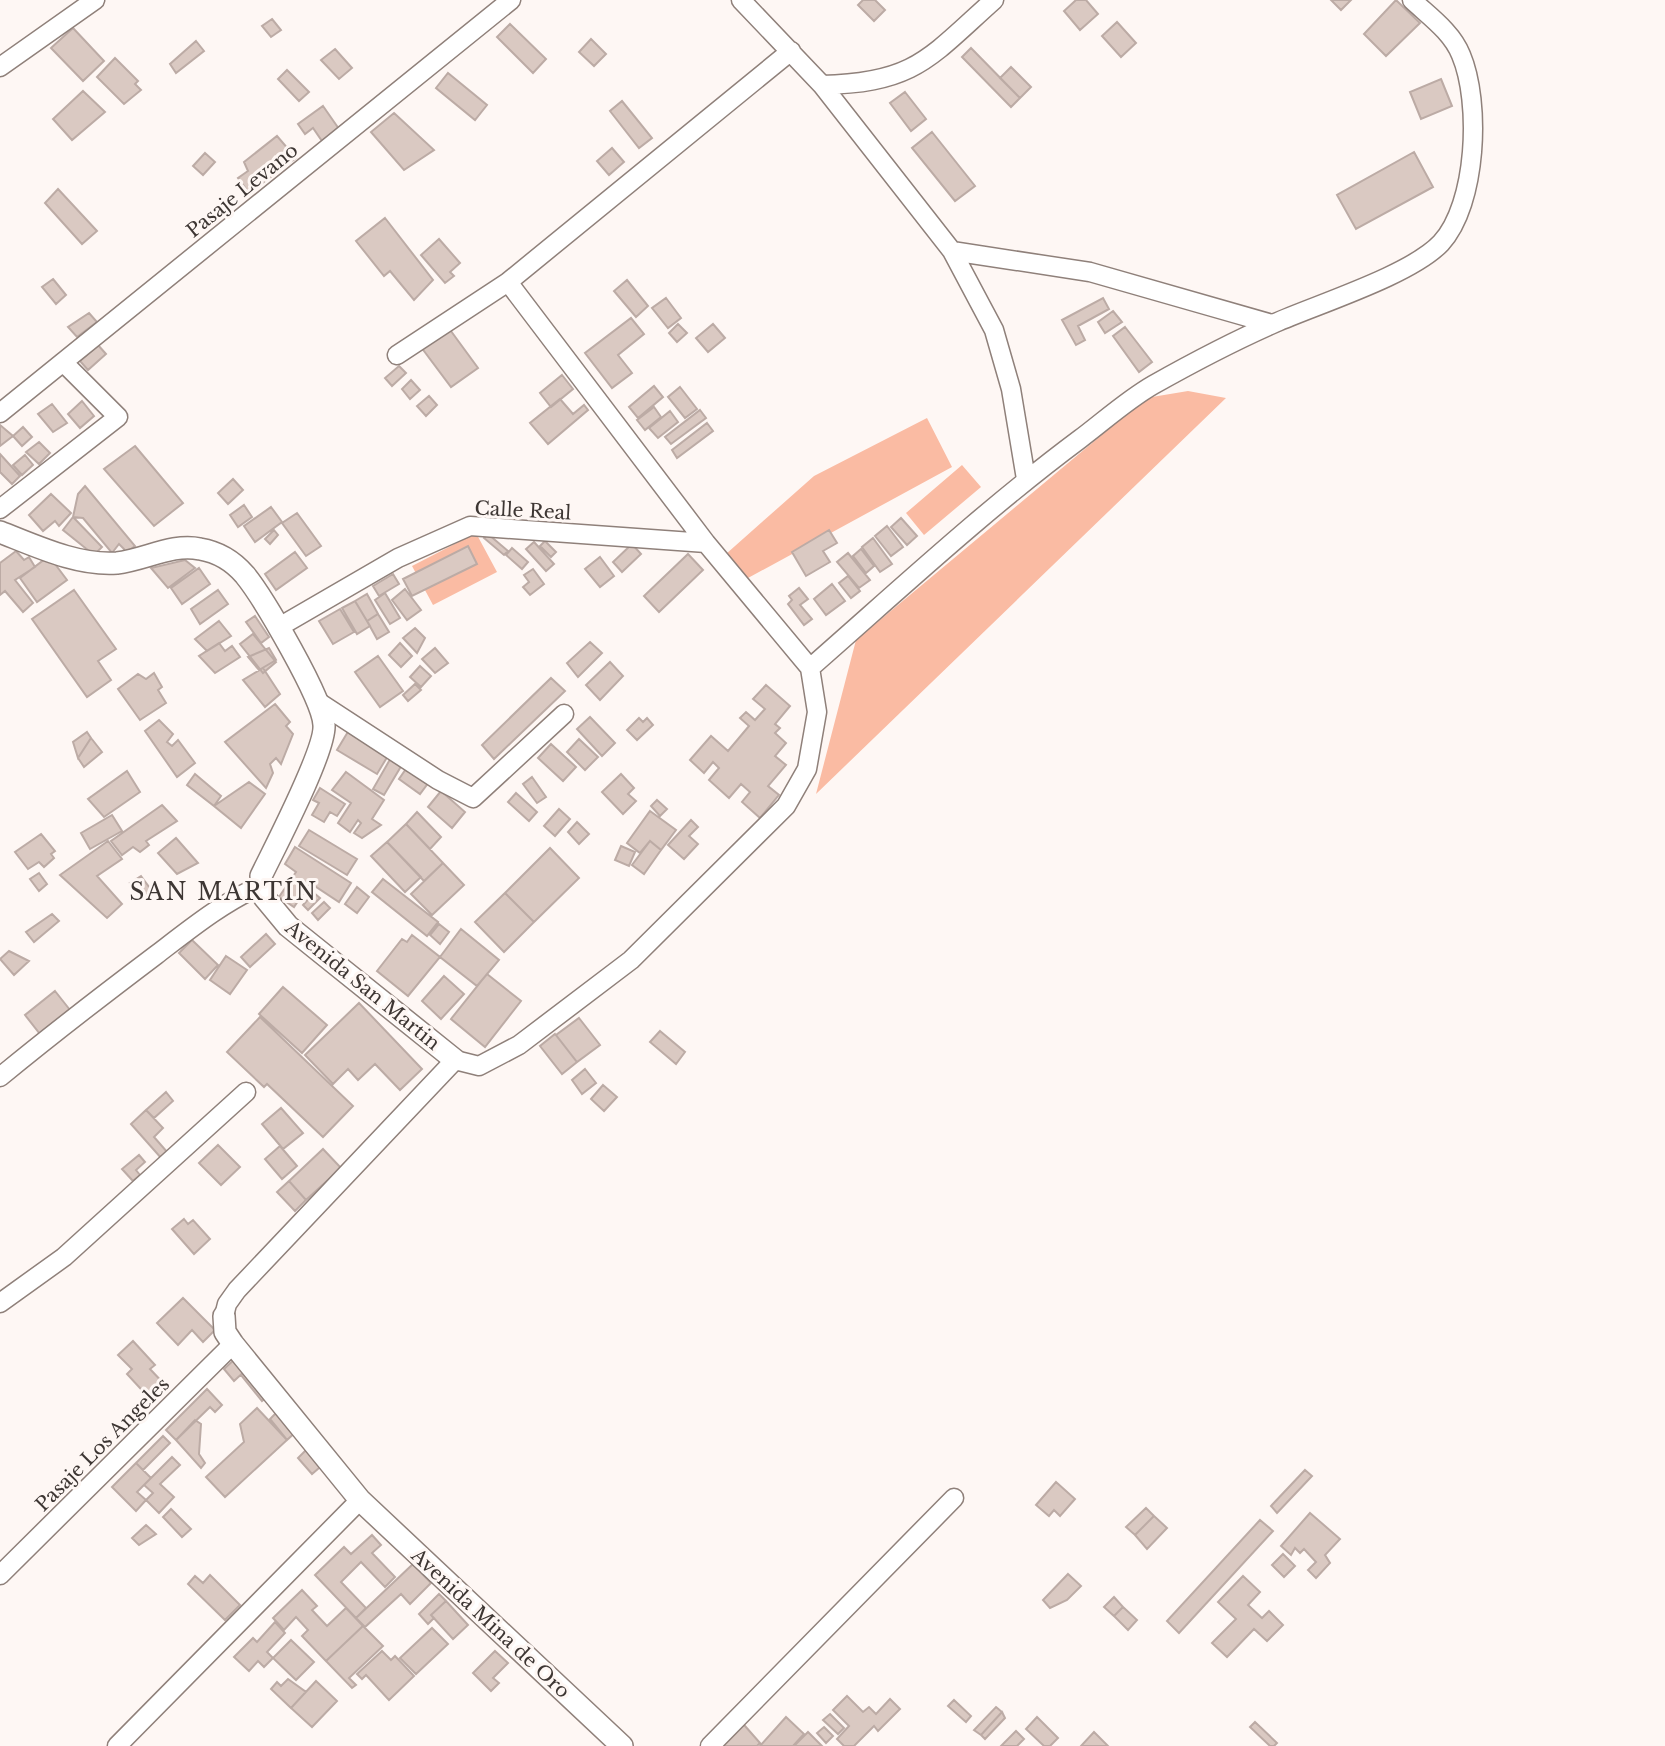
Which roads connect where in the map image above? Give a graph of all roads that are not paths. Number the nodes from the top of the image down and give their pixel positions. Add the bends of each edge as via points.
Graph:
1 (95, 0) edge
2 (511, 0) edge
3 (741, 0) edge
4 (994, 0) edge
5 (1412, 0) edge
6 (791, 51) junction
7 (0, 67) edge
8 (822, 85) junction
9 (952, 251) junction
10 (508, 282) junction
11 (1272, 324) junction
12 (397, 355) dead end
13 (63, 362) junction
14 (0, 413) edge
15 (1026, 479) junction
16 (0, 509) edge
17 (0, 532) edge
18 (706, 543) junction
19 (279, 626) junction
20 (810, 668) junction
21 (317, 701) junction
22 (564, 714) dead end
23 (262, 885) junction
24 (455, 1060) junction
25 (0, 1077) edge
26 (246, 1092) dead end
27 (0, 1303) edge
28 (224, 1316) joint
29 (233, 1344) junction
30 (954, 1498) dead end
31 (360, 1500) junction
32 (0, 1575) edge
33 (117, 1746) edge
34 (622, 1746) edge
35 (710, 1746) edge

1 - 7 street
2 - 13 street, Pasaje Levano
3 - 6 street
4 - 8 street via 928,59 896,77 864,84
5 - 11 street via 1448,34 1461,55 1470,93 1470,168 1460,213 1443,241 1429,253 1378,280
6 - 8 street
6 - 10 street
8 - 9 street
9 - 11 street via 1090,272
9 - 15 street via 994,330 1012,389
10 - 12 street
10 - 18 street
11 - 15 street via 1150,387
13 - 14 street, Pasaje Levano
13 - 16 street via 118,417
15 - 20 street
17 - 19 street via 92,564 120,563 178,549 199,548 225,556 245,575
18 - 19 street, Calle Real via 470,526 398,558
18 - 20 street
19 - 21 street
20 - 24 street via 817,712 807,769 786,806 631,960 519,1045 479,1066
21 - 22 street via 473,798
21 - 23 street via 325,725 319,752 261,876
23 - 24 street, Avenida San Martin via 264,897 288,926
23 - 25 street via 208,916
24 - 28 street via 237,1290
26 - 27 street via 64,1257
28 - 29 street, Avenida Mina de Oro via 225,1332
29 - 31 street, Avenida Mina de Oro
29 - 32 street, Pasaje Los Angeles
30 - 35 street
31 - 33 street
31 - 34 street, Avenida Mina de Oro

